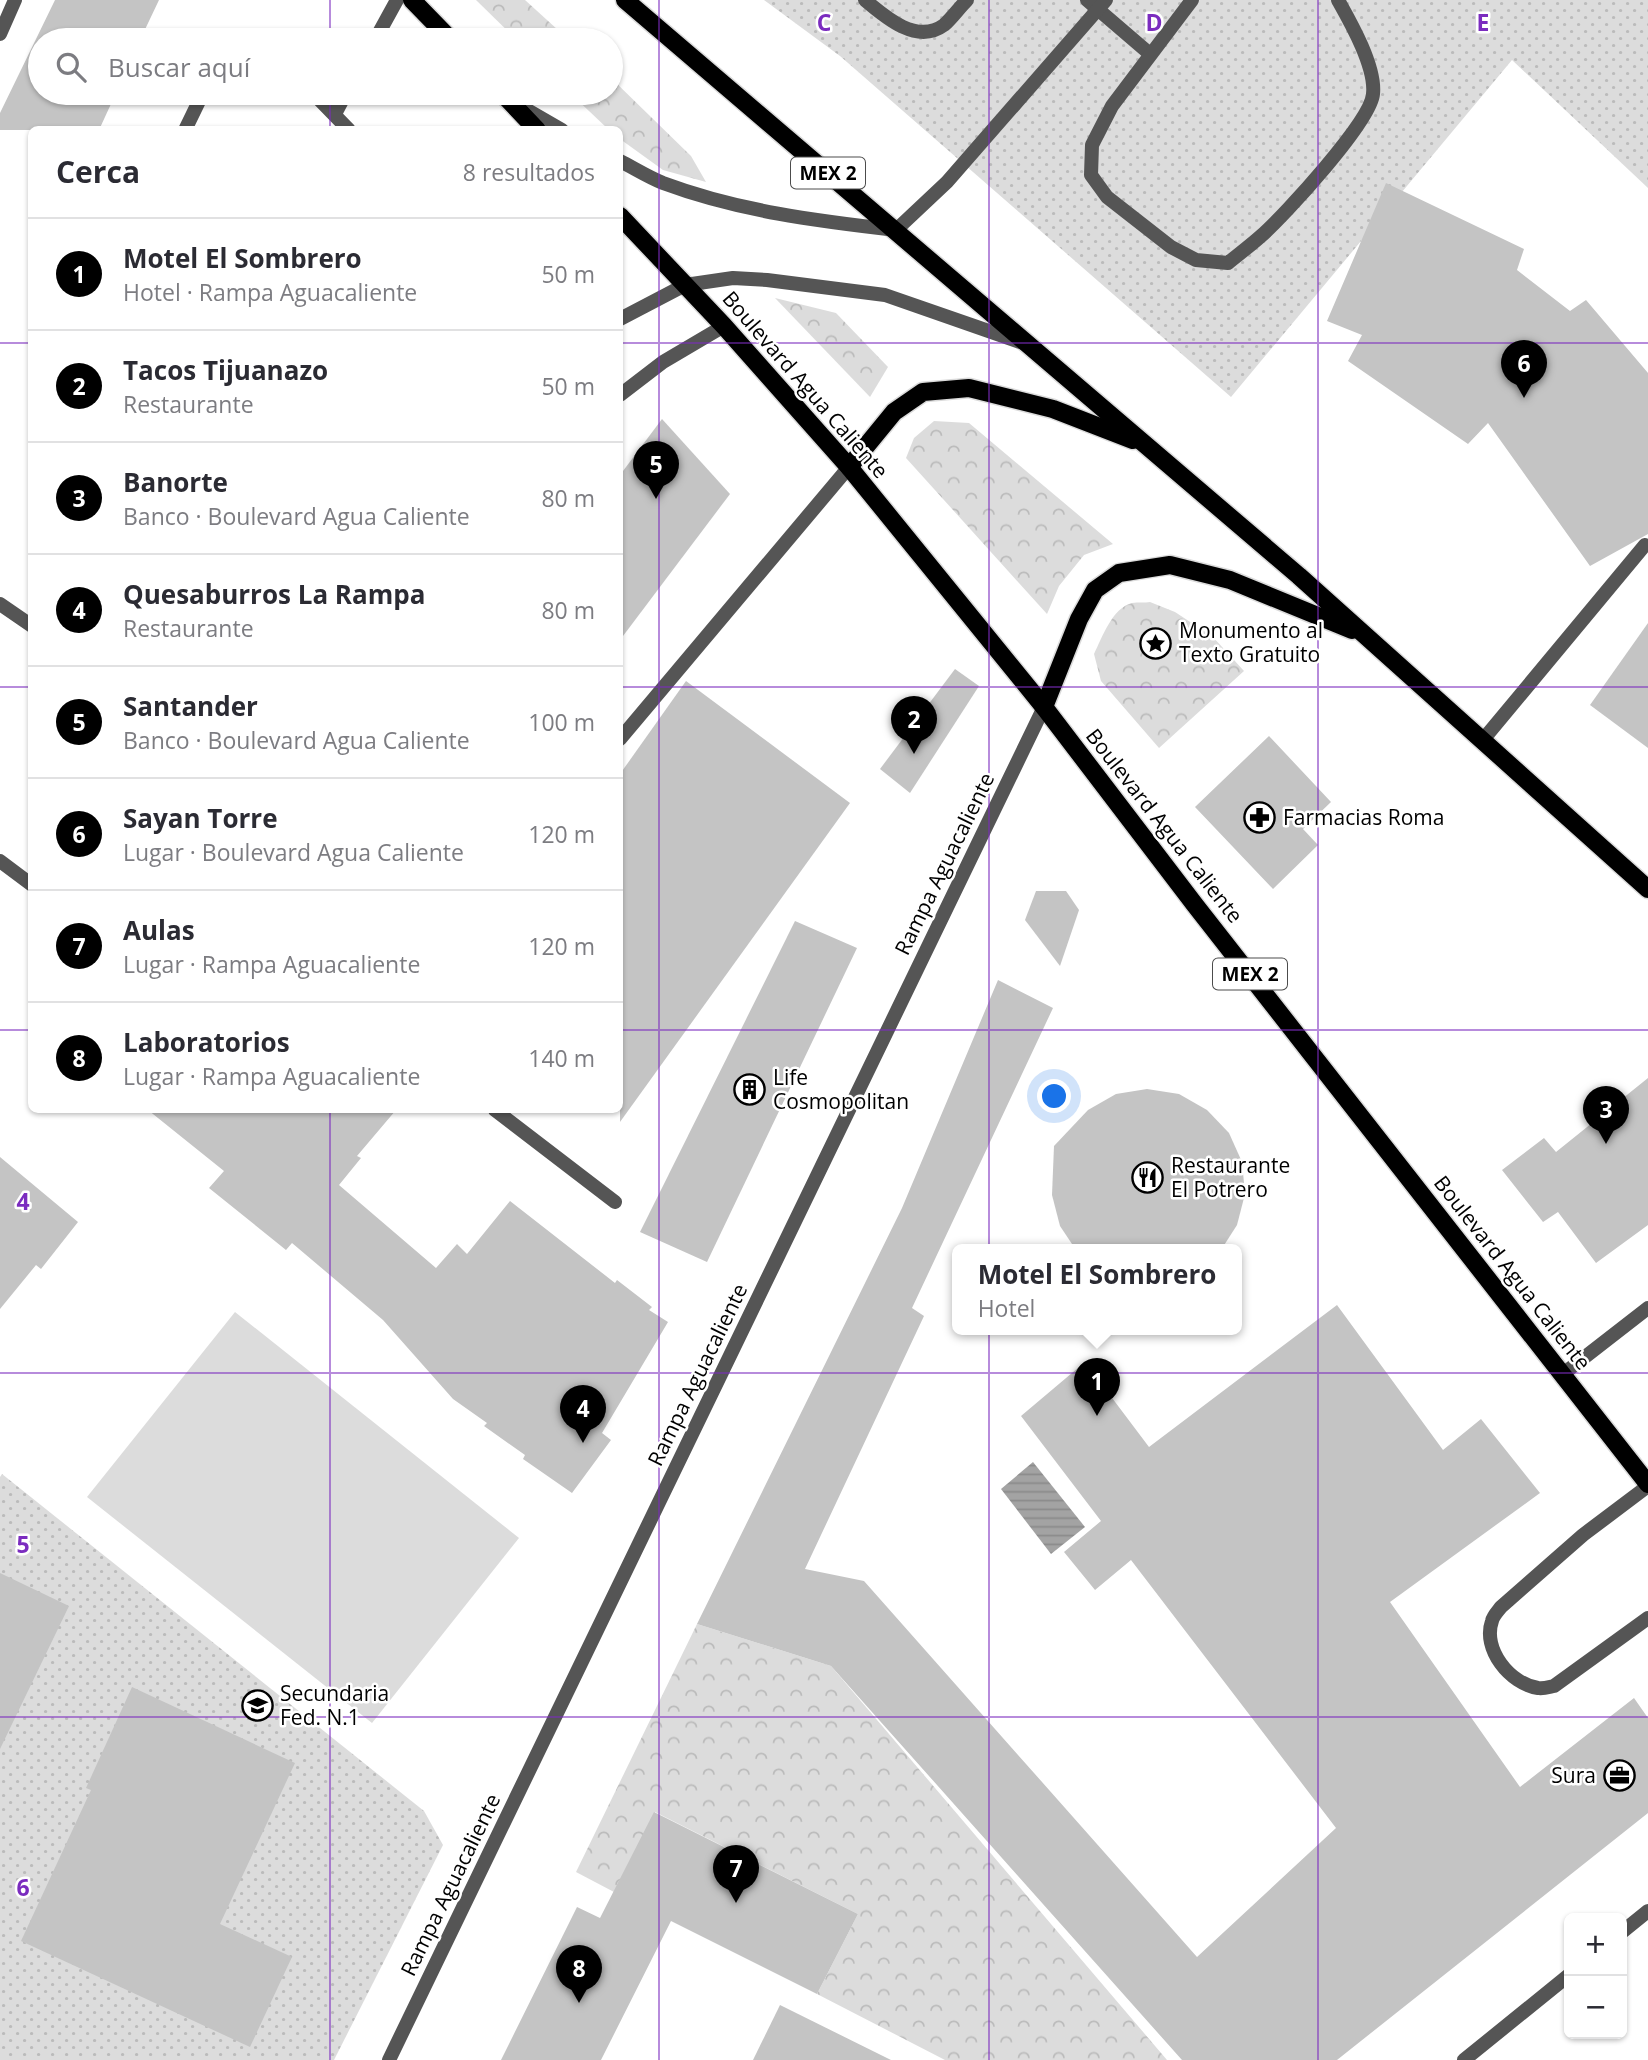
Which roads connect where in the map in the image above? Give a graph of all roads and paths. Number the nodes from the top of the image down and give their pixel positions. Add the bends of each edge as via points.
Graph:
1 (15, 0) edge
2 (397, 0) edge
3 (412, 0) edge
4 (625, 0) edge
5 (865, 0) edge
6 (967, 0) edge
7 (1192, 0) edge
8 (1338, 0) edge
9 (1097, 3) edge
10 (382, 28) edge
11 (439, 28) edge
12 (0, 34) edge
13 (1150, 54) junction
14 (197, 105) edge
15 (326, 105) edge
16 (340, 105) edge
17 (513, 105) edge
18 (521, 105) edge
19 (335, 114) junction
20 (186, 126) edge
21 (346, 126) edge
22 (533, 126) edge
23 (555, 126) edge
24 (623, 163) edge
25 (623, 219) edge
26 (896, 230) junction
27 (685, 285) junction
28 (623, 317) edge
29 (724, 326) junction
30 (1031, 346) junction
31 (623, 393) edge
32 (1148, 446) junction
33 (849, 467) junction
34 (1645, 545) dead end
35 (0, 604) edge
36 (28, 623) edge
37 (1364, 635) junction
38 (1044, 707) junction
39 (623, 735) edge
40 (1482, 741) junction
41 (0, 861) edge
42 (28, 882) edge
43 (1648, 889) edge
44 (499, 1113) edge
45 (615, 1202) dead end
46 (1648, 1308) edge
47 (1563, 1374) junction
48 (1648, 1485) edge
49 (1648, 1618) edge
50 (1648, 1911) edge
51 (1627, 1929) edge
52 (1568, 1976) edge
53 (389, 2060) edge
54 (1464, 2060) edge

1 - 12 street
2 - 10 street
3 - 11 main road
4 - 26 main road, MEX 2
5 - 6 street via 904,28 922,32 942,26
7 - 13 street
8 - 13 street via 1356,30 1372,79 1367,113 1262,235 1228,262 1196,260 1171,247 1107,197 1091,175 1092,145 1112,106
9 - 13 street
9 - 26 street via 947,182
14 - 20 street
15 - 19 street
16 - 19 street
17 - 22 main road
18 - 23 street
19 - 21 street
24 - 26 street via 663,183 743,206 804,220
25 - 27 main road, Boulevard Agua Caliente / MEX 2
26 - 30 main road, MEX 2
27 - 28 street
27 - 29 main road, Boulevard Agua Caliente / MEX 2
27 - 30 street via 744,278 885,295
29 - 31 street
29 - 33 main road, Boulevard Agua Caliente / MEX 2
30 - 32 main road, MEX 2
32 - 33 main road via 1053,409 969,388 923,392 894,412
32 - 37 main road, MEX 2
33 - 38 main road, Boulevard Agua Caliente / MEX 2
33 - 39 street
34 - 40 street
35 - 36 street
37 - 38 main road via 1230,580 1170,565 1119,573 1096,590 1079,619
37 - 40 main road, MEX 2
38 - 47 main road, Boulevard Agua Caliente / MEX 2
38 - 53 street, Rampa Aguacaliente
40 - 43 main road, MEX 2
41 - 42 street
44 - 45 street
46 - 47 street
47 - 48 main road, Boulevard Agua Caliente / MEX 2
48 - 49 street via 1501,1607 1492,1620 1490,1636 1494,1652 1510,1675 1540,1689 1554,1686
50 - 51 street
52 - 54 street

